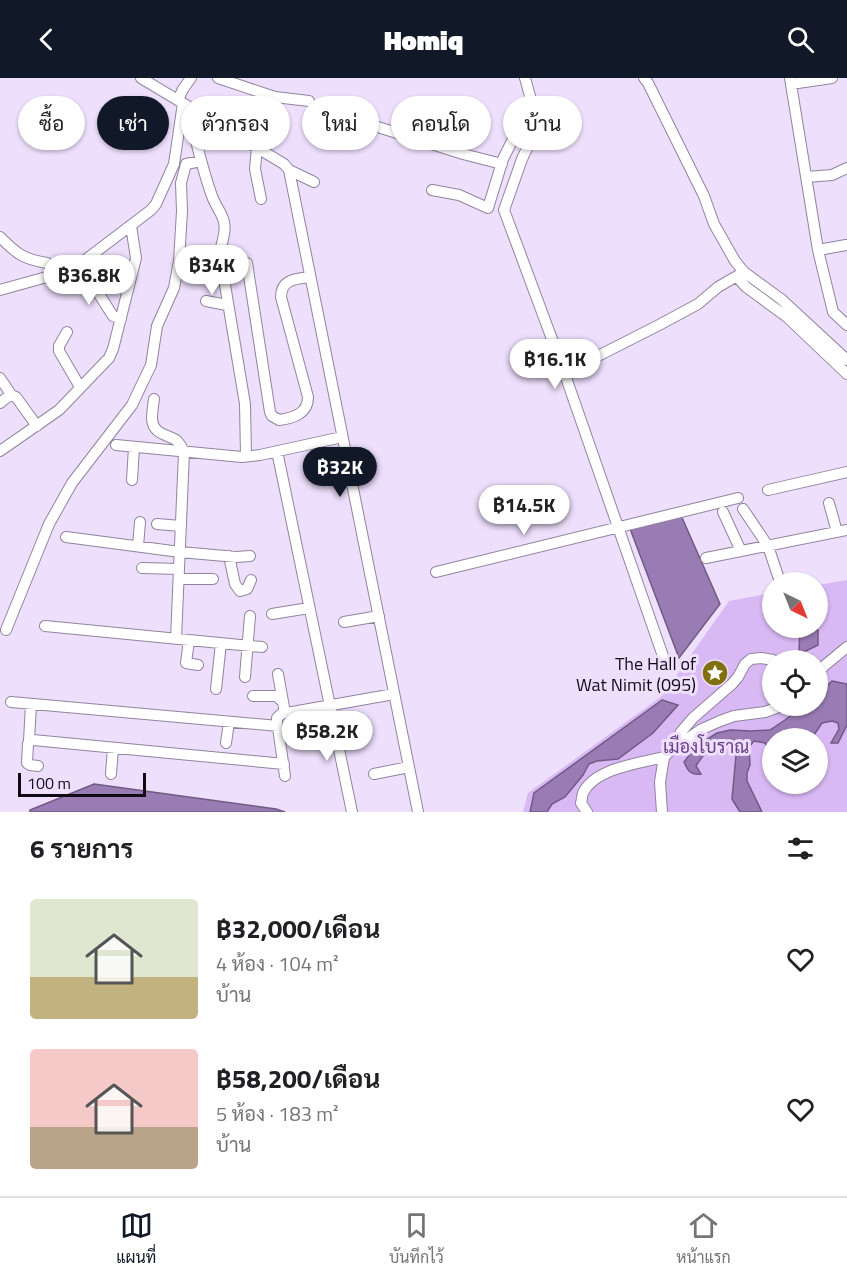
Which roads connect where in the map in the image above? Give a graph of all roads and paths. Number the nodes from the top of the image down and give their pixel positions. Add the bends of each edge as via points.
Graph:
1 (142, 78) edge
2 (191, 78) edge
3 (218, 78) edge
4 (525, 78) edge
5 (644, 78) edge
6 (832, 78) edge
7 (791, 81) edge
8 (184, 96) edge
9 (530, 96) edge
10 (302, 100) edge
11 (181, 101) edge
12 (379, 127) edge
13 (181, 129) edge
14 (198, 150) edge
15 (257, 150) edge
16 (262, 150) edge
17 (509, 150) edge
18 (526, 150) edge
19 (201, 161) junction
20 (502, 164) junction
21 (847, 168) edge
22 (289, 170) junction
23 (806, 177) junction
24 (314, 182) dead end
25 (432, 190) dead end
26 (261, 199) dead end
27 (131, 226) junction
28 (0, 237) edge
29 (846, 244) edge
30 (818, 250) junction
31 (47, 263) dead end
32 (247, 263) dead end
33 (80, 264) junction
34 (740, 274) junction
35 (310, 278) junction
36 (0, 290) edge
37 (206, 301) dead end
38 (228, 305) junction
39 (833, 312) junction
40 (847, 315) edge
41 (121, 319) junction
42 (847, 325) edge
43 (67, 332) dead end
44 (847, 360) edge
45 (562, 366) junction
46 (847, 374) edge
47 (0, 378) edge
48 (80, 387) junction
49 (12, 396) junction
50 (154, 399) dead end
51 (0, 403) edge
52 (37, 426) junction
53 (342, 437) junction
54 (116, 445) dead end
55 (134, 447) junction
56 (0, 451) edge
57 (277, 451) junction
58 (184, 452) junction
59 (246, 456) junction
60 (847, 472) edge
61 (132, 480) dead end
62 (768, 490) dead end
63 (738, 498) dead end
64 (829, 503) dead end
65 (743, 509) dead end
66 (723, 512) dead end
67 (140, 522) dead end
68 (157, 524) dead end
69 (181, 526) junction
70 (619, 528) junction
71 (842, 531) edge
72 (66, 537) dead end
73 (138, 546) junction
74 (768, 546) junction
75 (741, 551) junction
76 (180, 552) junction
77 (229, 556) junction
78 (250, 556) dead end
79 (706, 558) dead end
80 (142, 568) dead end
81 (436, 572) dead end
82 (777, 572) edge
83 (179, 574) junction
84 (213, 579) dead end
85 (251, 580) dead end
86 (309, 608) junction
87 (272, 614) dead end
88 (249, 616) dead end
89 (379, 616) junction
90 (344, 622) dead end
91 (45, 626) dead end
92 (6, 630) dead end
93 (176, 639) junction
94 (189, 640) junction
95 (221, 643) junction
96 (247, 646) junction
97 (262, 647) dead end
98 (847, 647) edge
99 (762, 658) edge
100 (664, 659) dead end
101 (828, 663) edge
102 (198, 664) dead end
103 (245, 677) dead end
104 (216, 690) dead end
105 (394, 694) junction
106 (253, 696) dead end
107 (11, 702) dead end
108 (31, 704) junction
109 (330, 706) junction
110 (762, 712) edge
111 (285, 713) junction
112 (229, 722) junction
113 (278, 726) junction
114 (353, 728) dead end
115 (335, 733) junction
116 (29, 741) junction
117 (226, 743) dead end
118 (113, 748) junction
119 (667, 754) junction
120 (38, 766) dead end
121 (409, 768) junction
122 (111, 774) dead end
123 (374, 774) dead end
124 (352, 812) edge
125 (418, 812) edge
126 (587, 812) edge
127 (662, 812) edge

1 - 11 street
2 - 8 street via 183,89
3 - 10 street via 275,97
4 - 9 street
5 - 34 street
6 - 7 street
7 - 23 street
12 - 20 street
13 - 27 street via 174,164 156,204
14 - 19 street
15 - 26 street via 255,169
16 - 22 street
17 - 20 street
18 - 45 street via 504,210
19 - 38 street via 224,222 220,255
19 - 92 street via 186,164 181,183 179,261 174,288 157,326 151,365 132,405 72,483 49,524
20 - 25 street via 488,208 459,195
21 - 23 street via 832,175
22 - 24 street
22 - 35 street
23 - 30 street
27 - 33 street
27 - 41 street via 136,258
28 - 31 street via 21,256
29 - 30 street
30 - 39 street
32 - 35 street via 270,412 279,420 301,413 308,402 281,291 288,282
33 - 36 street via 67,272
33 - 41 street via 113,316
34 - 44 street via 781,299
34 - 45 street via 698,304 619,346 586,362
34 - 46 street via 746,287 787,317
35 - 53 street
37 - 38 street
38 - 59 street via 245,404
39 - 40 street
39 - 42 street
41 - 48 street via 109,358
43 - 48 street via 59,351
45 - 70 street
47 - 49 street
48 - 52 street via 60,410
49 - 51 street
49 - 52 street
50 - 58 street via 153,425 179,443
52 - 56 street
53 - 57 street
53 - 89 street
54 - 55 street
55 - 58 street
55 - 61 street
57 - 59 street
57 - 86 street
58 - 59 street
58 - 69 street
60 - 62 street
63 - 70 street
64 - 71 street
65 - 74 street
66 - 75 street
67 - 73 street
68 - 69 street
69 - 76 street
70 - 81 street
70 - 100 street
71 - 74 street
72 - 73 street
73 - 76 street
74 - 75 street
74 - 82 street
75 - 79 street
76 - 77 street
76 - 83 street
77 - 78 street
77 - 85 street via 240,591 247,589
80 - 83 street
83 - 84 street
83 - 93 street
86 - 87 street
86 - 109 street
88 - 96 street
89 - 90 street
89 - 105 street
91 - 93 street
93 - 94 street
94 - 95 street
94 - 102 street via 186,663
95 - 96 street
95 - 104 street
96 - 97 street
96 - 103 street
98 - 101 street
99 - 119 street via 745,664 732,684 693,718
105 - 109 street
105 - 121 street
106 - 111 street via 276,696 283,702 278,674
107 - 108 street
108 - 112 street
108 - 116 street
109 - 111 street
109 - 115 street
110 - 119 street via 720,721
111 - 113 street via 277,718
112 - 113 street
112 - 117 street
113 - 118 street via 285,770
114 - 115 street
115 - 124 street
116 - 118 street
116 - 120 street via 27,763
118 - 122 street
119 - 126 street via 603,773 583,794 581,803
119 - 127 street via 660,782
121 - 123 street
121 - 125 street

